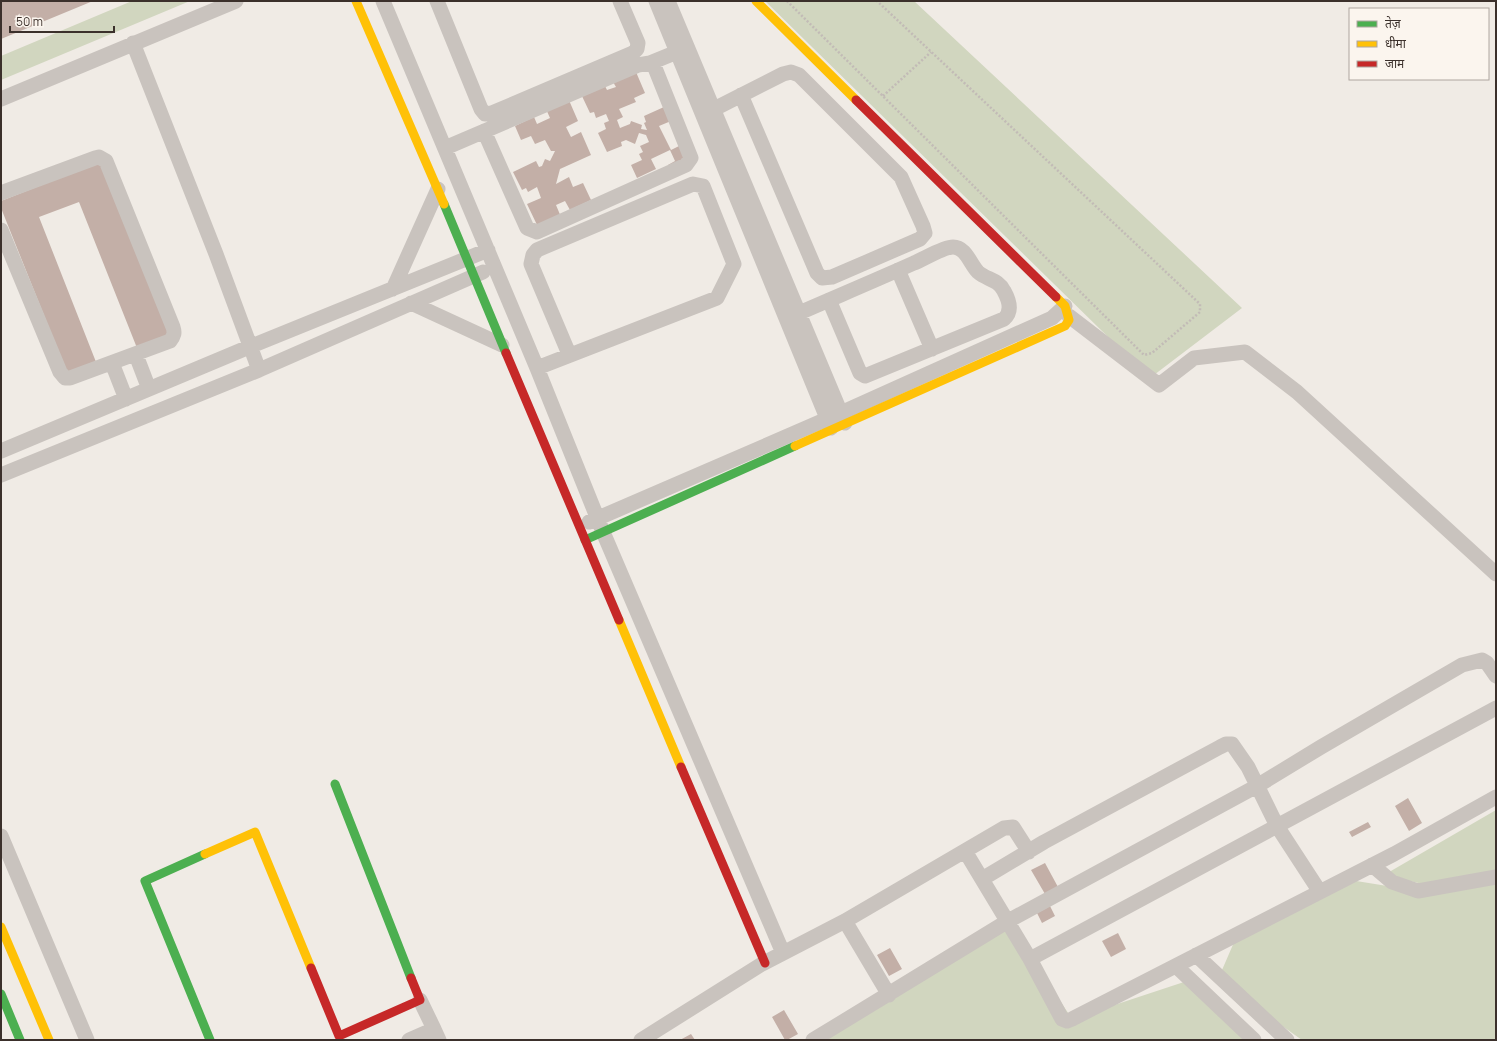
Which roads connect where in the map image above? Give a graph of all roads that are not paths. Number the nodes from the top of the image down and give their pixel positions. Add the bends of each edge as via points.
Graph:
1 (236, 1) edge
2 (356, 1) edge
3 (620, 1) edge
4 (656, 1) edge
5 (668, 1) edge
6 (756, 1) edge
7 (386, 2) edge
8 (441, 2) edge
9 (133, 43) junction
10 (677, 52) junction
11 (650, 63) junction
12 (741, 95) junction
13 (1, 99) edge
14 (714, 109) junction
15 (484, 131) junction
16 (445, 148) junction
17 (438, 189) junction
18 (1, 193) edge
19 (1, 230) edge
20 (488, 250) junction
21 (468, 258) junction
22 (495, 267) junction
23 (898, 270) junction
24 (475, 275) junction
25 (393, 289) junction
26 (829, 300) junction
27 (411, 303) junction
28 (1067, 311) junction
29 (800, 313) junction
30 (502, 345) junction
31 (249, 347) junction
32 (932, 349) junction
33 (569, 354) junction
34 (136, 355) junction
35 (112, 363) junction
36 (537, 368) junction
37 (259, 370) junction
38 (149, 389) junction
39 (126, 399) junction
40 (837, 422) junction
41 (1, 451) edge
42 (1, 475) edge
43 (600, 525) junction
44 (582, 533) junction
45 (1496, 574) edge
46 (1496, 676) edge
47 (1496, 708) edge
48 (335, 784) dead end
49 (1257, 786) junction
50 (1496, 797) edge
51 (1277, 826) junction
52 (1, 836) edge
53 (965, 851) junction
54 (1029, 852) junction
55 (1372, 865) junction
56 (1496, 877) edge
57 (982, 879) junction
58 (1320, 892) junction
59 (845, 921) junction
60 (1008, 921) junction
61 (1, 927) edge
62 (783, 953) junction
63 (1196, 956) junction
64 (1030, 959) junction
65 (764, 963) junction
66 (1176, 966) junction
67 (1, 994) edge
68 (888, 995) junction
69 (420, 1000) junction
70 (436, 1034) edge
71 (339, 1038) edge
72 (20, 1040) edge
73 (49, 1040) edge
74 (87, 1040) edge
75 (210, 1040) edge
76 (409, 1040) edge
77 (641, 1040) edge
78 (813, 1040) edge
79 (1254, 1040) edge
80 (1287, 1040) edge

1 - 9 street
2 - 17 street
3 - 8 street via 638,43 633,53 485,114
4 - 10 street
5 - 14 street
6 - 28 street
7 - 16 street
9 - 13 street
9 - 31 street via 216,254
10 - 11 street
10 - 40 street
11 - 15 street via 638,64
11 - 15 street via 655,68 690,151 690,162 537,232 527,228
12 - 12 street via 783,74 791,72 798,75 901,176 923,226 924,233 920,239 832,277 822,278 817,273
12 - 14 street
14 - 29 street
15 - 16 street
16 - 20 street
17 - 21 street
17 - 25 street
18 - 34 street via 95,158 99,157 106,161 174,332 170,341
19 - 35 street via 61,375 70,378
20 - 21 street
20 - 22 street
21 - 24 street
21 - 25 street
22 - 24 street
22 - 36 street
23 - 26 street
23 - 32 street
23 - 32 street via 948,248 958,248 977,271 1000,285 1008,298 1010,309 1004,319
24 - 27 street
24 - 30 street
25 - 31 street
26 - 29 street
26 - 32 street via 860,372 865,376
27 - 30 street
27 - 37 street
28 - 40 street
28 - 45 street via 1159,385 1194,358 1245,352 1297,392
29 - 40 street
30 - 44 street
31 - 37 street
31 - 38 street
33 - 33 street via 712,300 720,294 734,264 703,186 693,184 537,250 533,255 531,264
33 - 36 street
34 - 35 street
34 - 38 street
35 - 39 street
36 - 43 street
37 - 42 street
38 - 39 street
39 - 41 street
40 - 43 street
43 - 44 street
43 - 62 street
44 - 65 street
46 - 49 street via 1482,660 1462,666
47 - 51 street
48 - 69 street
49 - 51 street
49 - 54 street via 1236,747 1226,744
49 - 60 street
50 - 55 street
51 - 58 street
51 - 64 street
52 - 74 street
53 - 54 street via 1009,826 1013,827
53 - 57 street
53 - 59 street
54 - 57 street
55 - 56 street via 1392,882 1418,891
55 - 58 street
57 - 60 street
58 - 63 street
59 - 62 street
59 - 68 street
60 - 64 street
60 - 68 street
61 - 73 street
62 - 65 street
63 - 66 street
63 - 80 street
64 - 66 street via 1058,1014 1067,1021
65 - 77 street
66 - 79 street
67 - 72 street
68 - 78 street
69 - 70 street
69 - 71 street
70 - 76 street
71 - 75 street via 255,832 145,881

